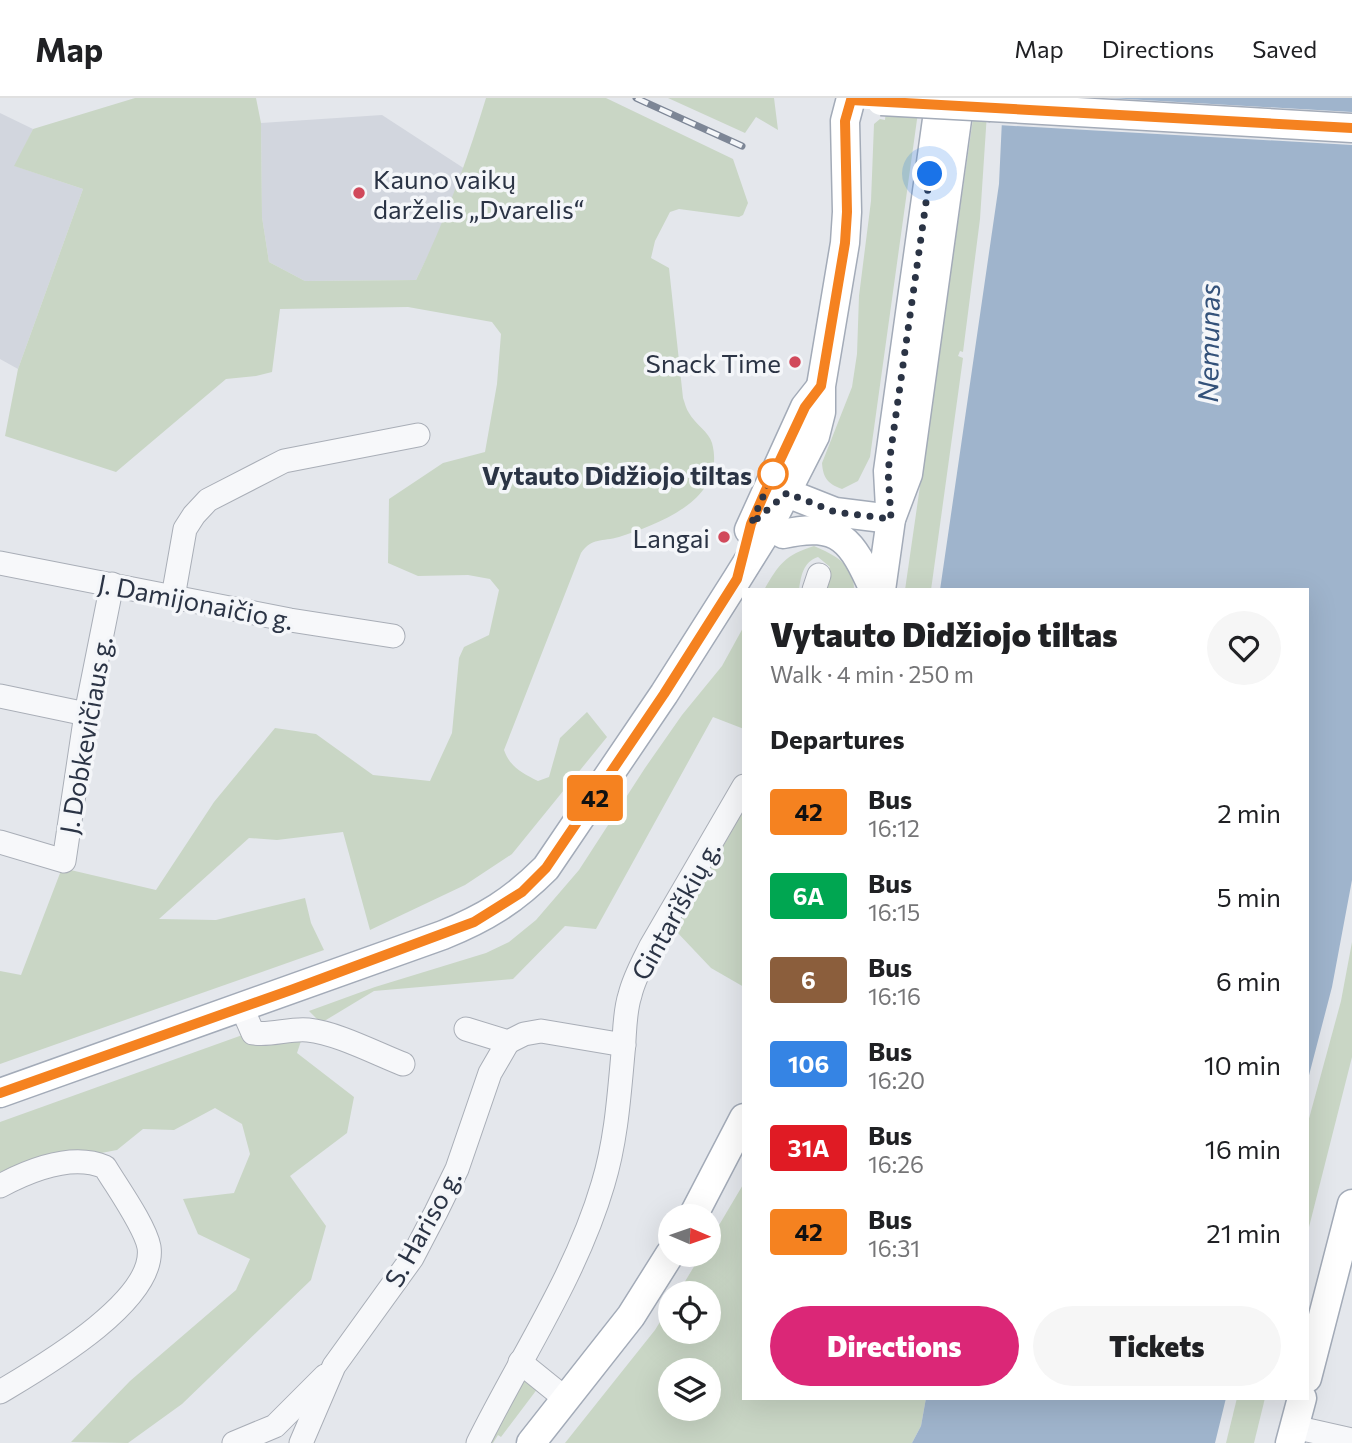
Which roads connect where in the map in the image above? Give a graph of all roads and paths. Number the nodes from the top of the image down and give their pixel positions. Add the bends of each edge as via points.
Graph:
1 (940, 98) edge
2 (960, 98) edge
3 (851, 99) edge
4 (1352, 128) edge
5 (821, 386) junction
6 (418, 435) dead end
7 (787, 493) junction
8 (835, 512) junction
9 (891, 519) junction
10 (751, 524) junction
11 (783, 534) junction
12 (0, 563) edge
13 (737, 579) junction
14 (112, 584) junction
15 (873, 588) edge
16 (881, 588) edge
17 (173, 597) junction
18 (393, 636) dead end
19 (0, 696) edge
20 (86, 714) junction
21 (742, 789) edge
22 (0, 842) edge
23 (242, 1008) junction
24 (466, 1029) dead end
25 (509, 1042) junction
26 (624, 1045) junction
27 (403, 1064) dead end
28 (0, 1093) edge
29 (742, 1122) edge
30 (0, 1186) edge
31 (699, 1204) edge
32 (1352, 1204) edge
33 (1346, 1250) edge
34 (662, 1267) edge
35 (520, 1362) junction
36 (334, 1366) junction
37 (1309, 1371) edge
38 (0, 1392) edge
39 (567, 1400) junction
40 (1301, 1400) edge
41 (1292, 1435) edge
42 (1352, 1440) edge
43 (234, 1443) edge
44 (301, 1443) edge
45 (478, 1443) edge
46 (531, 1443) edge

1 - 9 main road via 888,471
2 - 9 main road via 908,474
3 - 4 main road, bridge
3 - 5 main road via 845,133 845,243
5 - 7 main road via 815,436
5 - 10 main road via 805,407
6 - 17 street via 284,461 208,500 185,529
7 - 8 main road
7 - 10 main road
7 - 13 main road
8 - 9 main road
8 - 11 main road via 807,519
9 - 16 main road
10 - 13 main road
11 - 13 main road
11 - 15 main road via 808,528 835,535 860,559
12 - 14 street, J. Damijonaičio g.
13 - 23 main road via 570,835 522,892 453,931
14 - 17 street, J. Damijonaičio g.
14 - 20 street, J. Dobkevičiaus g.
17 - 18 street, J. Damijonaičio g.
19 - 20 street
20 - 22 street, J. Dobkevičiaus g. via 64,861
21 - 26 street, Gintariškių g. via 642,964 630,994
23 - 27 street via 253,1033 306,1030 326,1034
23 - 28 main road
24 - 25 street
25 - 26 street via 541,1031
25 - 36 street, S. Hariso g. via 490,1073 457,1169 412,1258
26 - 35 street, Gintariškių g. via 615,1132 603,1185 564,1279
29 - 31 main road
30 - 38 street via 46,1167 93,1161 105,1167 146,1236 150,1258 142,1280 128,1298 69,1349
32 - 33 main road
33 - 37 main road
34 - 39 main road
35 - 39 street
35 - 45 street, Gintariškių g.
36 - 43 street via 275,1426
36 - 44 street, S. Hariso g.
39 - 46 main road
40 - 41 main road
41 - 42 street

